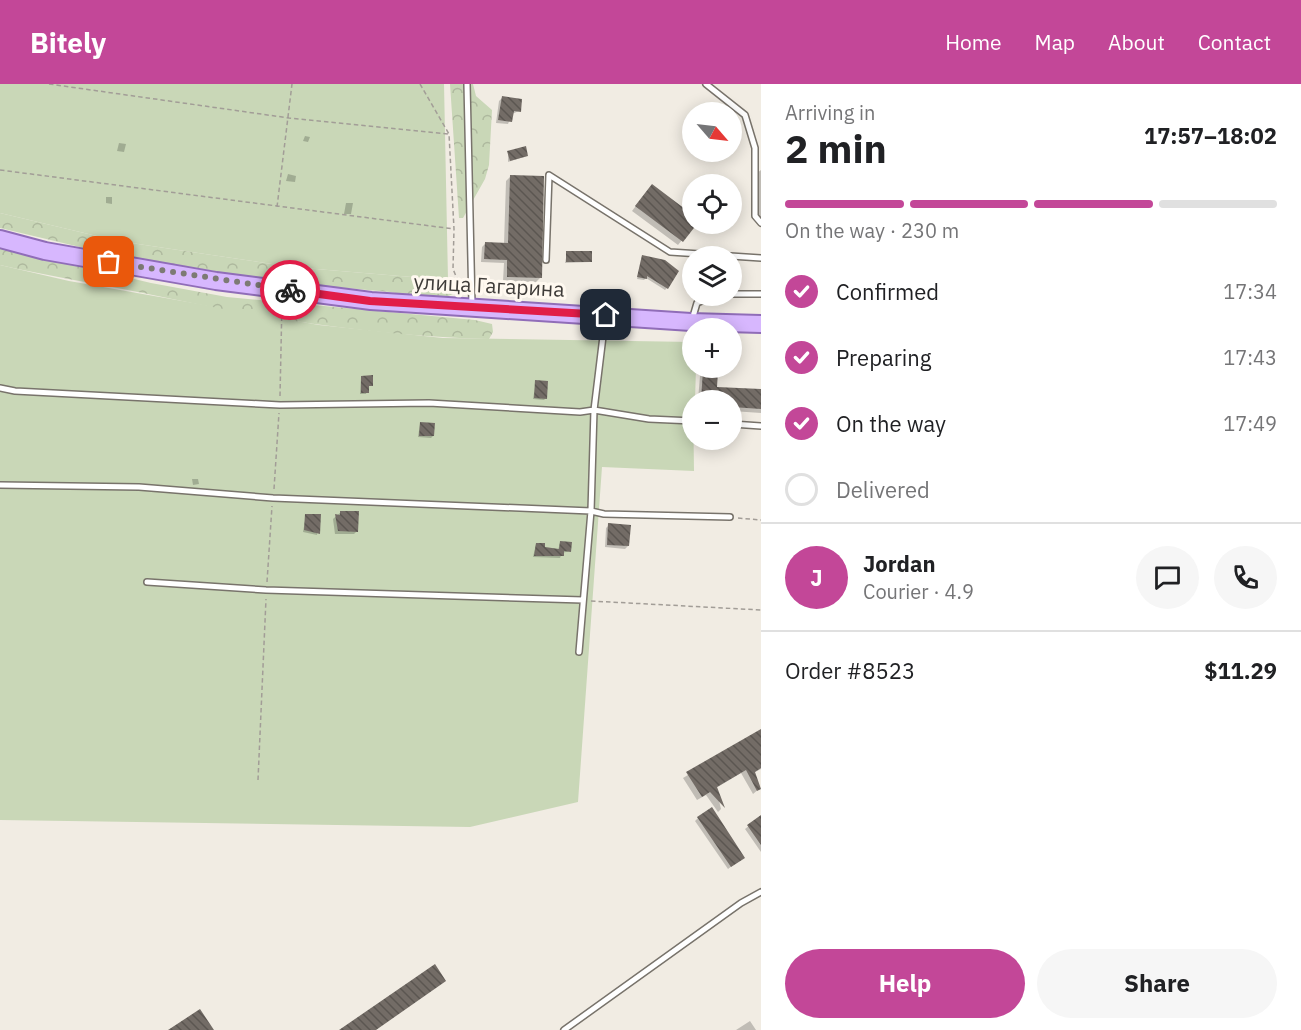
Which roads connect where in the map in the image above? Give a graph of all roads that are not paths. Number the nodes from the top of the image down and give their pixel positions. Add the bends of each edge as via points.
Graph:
1 (467, 84) edge
2 (706, 84) edge
3 (761, 223) edge
4 (0, 239) edge
5 (761, 258) edge
6 (546, 260) dead end
7 (742, 294) edge
8 (761, 294) edge
9 (472, 300) junction
10 (606, 315) junction
11 (682, 321) edge
12 (742, 323) edge
13 (761, 324) edge
14 (0, 388) edge
15 (594, 410) junction
16 (682, 420) edge
17 (742, 425) edge
18 (761, 426) edge
19 (0, 485) edge
20 (591, 511) junction
21 (730, 517) road end
22 (147, 582) dead end
23 (583, 600) junction
24 (579, 652) dead end
25 (761, 892) edge
26 (564, 1030) edge

1 - 9 lane
2 - 3 lane via 746,115 755,148 755,216
4 - 9 main road, улица Гагарина via 45,251 216,281 370,301
5 - 6 lane via 670,252 549,175
7 - 8 lane
9 - 10 main road, улица Гагарина
10 - 11 main road, улица Гагарина
10 - 15 lane
12 - 13 main road, улица Гагарина
14 - 15 lane via 280,405 429,403
15 - 16 lane
15 - 20 lane
17 - 18 lane
19 - 20 lane via 139,487 273,498
20 - 21 lane via 613,515
20 - 23 lane
22 - 23 lane via 266,590
23 - 24 lane
25 - 26 lane

